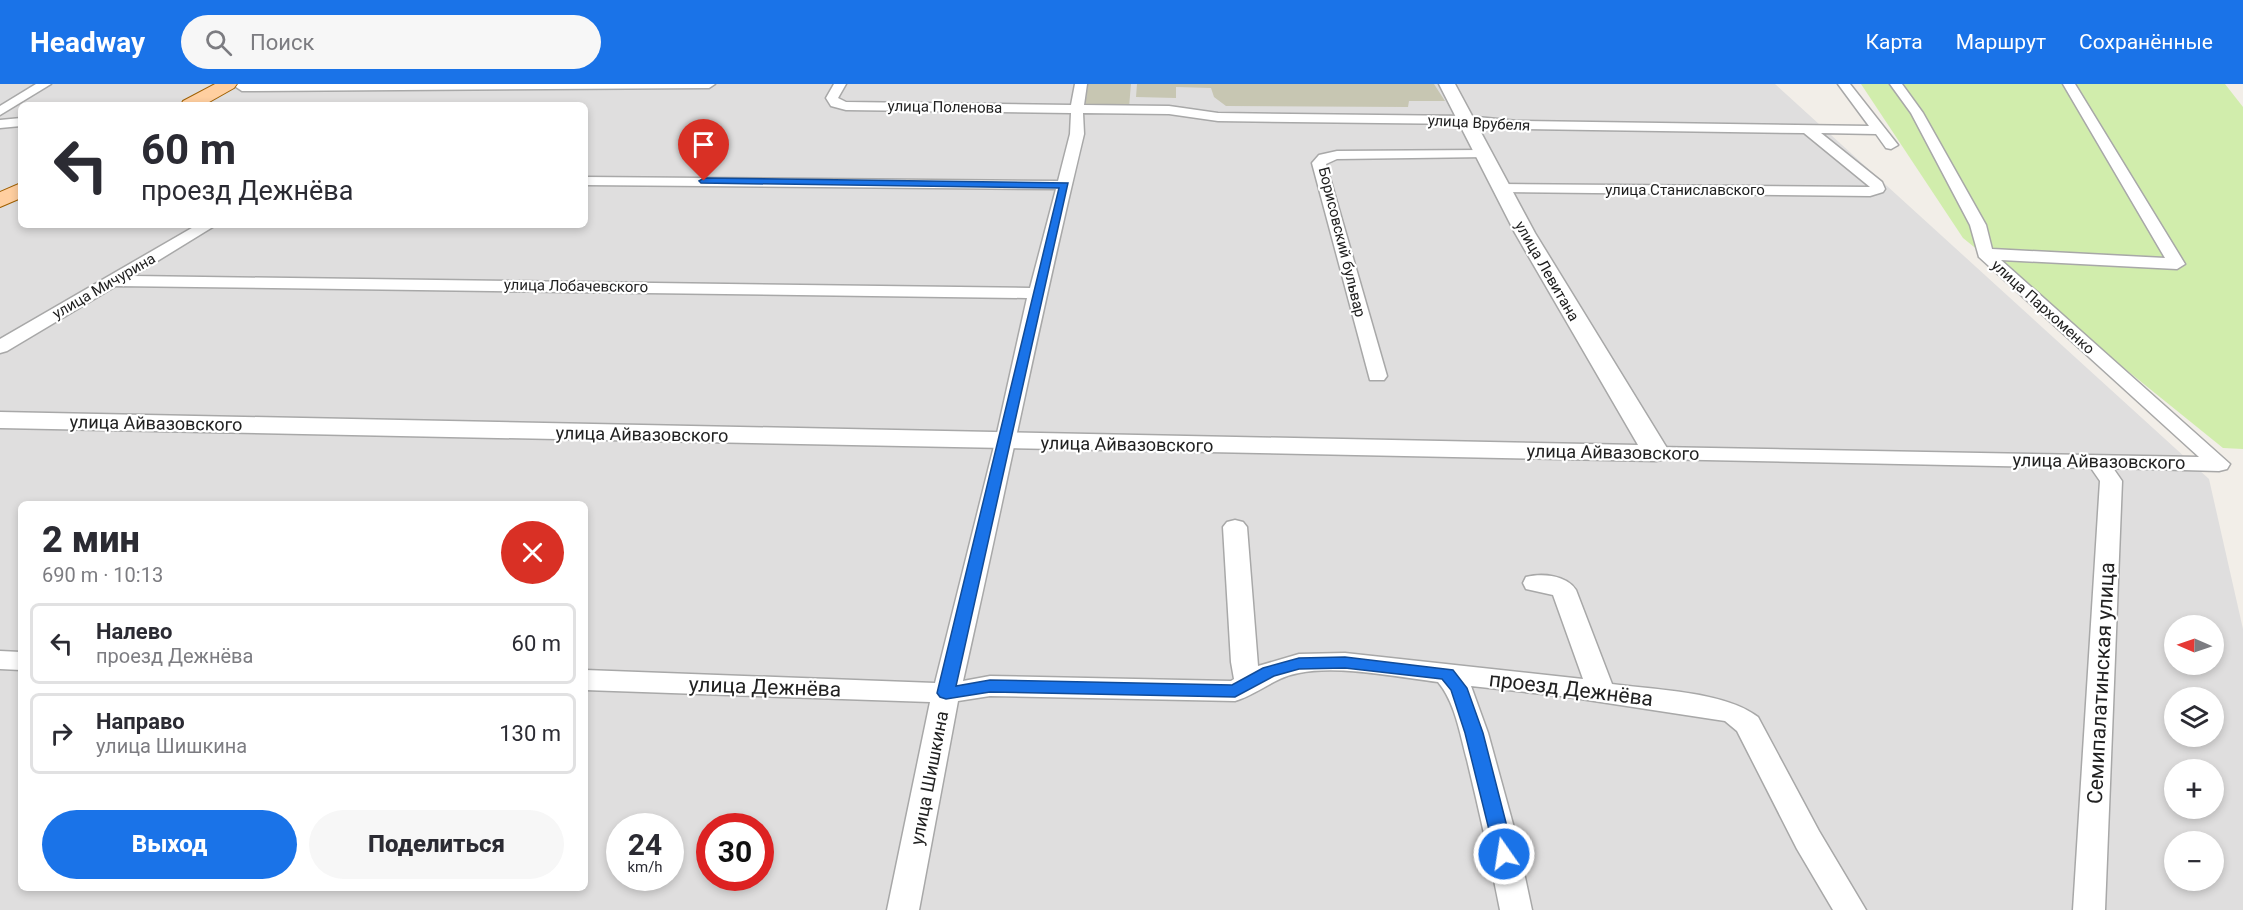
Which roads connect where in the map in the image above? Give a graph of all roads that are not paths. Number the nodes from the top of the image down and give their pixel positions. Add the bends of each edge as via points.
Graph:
1 (45, 84) edge
2 (255, 84) edge
3 (709, 84) edge
4 (840, 84) edge
5 (1082, 84) edge
6 (1447, 84) edge
7 (1844, 84) edge
8 (1896, 84) edge
9 (2069, 84) edge
10 (227, 88) edge
11 (32, 92) junction
12 (0, 93) edge
13 (197, 102) edge
14 (1077, 108) junction
15 (0, 111) edge
16 (1467, 120) junction
17 (18, 122) edge
18 (0, 124) edge
19 (1806, 129) junction
20 (1881, 130) junction
21 (1891, 145) dead end
22 (1482, 154) junction
23 (588, 181) edge
24 (1064, 185) junction
25 (1500, 188) junction
26 (203, 228) edge
27 (1985, 254) junction
28 (115, 281) junction
29 (1037, 293) junction
30 (0, 347) edge
31 (1377, 376) dead end
32 (0, 420) edge
33 (1006, 442) junction
34 (1656, 453) junction
35 (2097, 460) junction
36 (2219, 464) joint
37 (1235, 527) dead end
38 (1534, 583) dead end
39 (0, 660) edge
40 (18, 661) edge
41 (1447, 674) junction
42 (588, 680) edge
43 (1249, 684) junction
44 (1601, 692) junction
45 (946, 693) junction
46 (903, 910) edge
47 (1516, 910) edge
48 (1850, 910) edge
49 (2090, 910) edge

1 - 11 street
2 - 10 street
3 - 10 street
4 - 14 street, улица Поленова via 832,98 846,106
5 - 14 street, улица Шишкина
6 - 16 street, улица Левитана
7 - 20 street
8 - 27 street, улица Пархоменко via 1917,113 1978,225
9 - 27 street via 2177,264
10 - 13 main road
11 - 12 street
11 - 15 street
14 - 16 street, улица Врубеля via 1169,110 1218,117
14 - 24 street, улица Шишкина via 1077,134
16 - 19 street, улица Врубеля via 1518,125
16 - 22 street, улица Левитана
17 - 18 street
19 - 20 street, улица Врубеля
19 - 25 street, улица Станиславского via 1878,189 1870,192
20 - 21 street
22 - 25 street, улица Левитана
22 - 31 street, Борисовский бульвар via 1337,155 1319,163
23 - 24 street
24 - 29 street, улица Шишкина
25 - 34 street, улица Левитана
26 - 28 street, улица Мичурина
27 - 36 street, улица Пархоменко
28 - 29 street, улица Лобачевского
28 - 30 street, улица Мичурина
29 - 33 street, улица Шишкина
32 - 33 street, улица Айвазовского
33 - 34 street, улица Айвазовского
33 - 45 street, улица Шишкина
34 - 35 street, улица Айвазовского
35 - 36 street, улица Айвазовского
35 - 49 street, Семипалатинская улица via 2111,481
37 - 43 street via 1244,662
38 - 44 street via 1564,590
39 - 40 street
41 - 43 street, проезд Дежнёва via 1345,662 1299,663 1269,672
41 - 44 street, проезд Дежнёва
41 - 47 street via 1459,688 1474,733
42 - 45 street, улица Дежнёва
43 - 45 street, проезд Дежнёва via 1235,691 990,686
44 - 48 street, проезд Дежнёва via 1735,714 1748,724 1808,840
45 - 46 street, улица Шишкина

